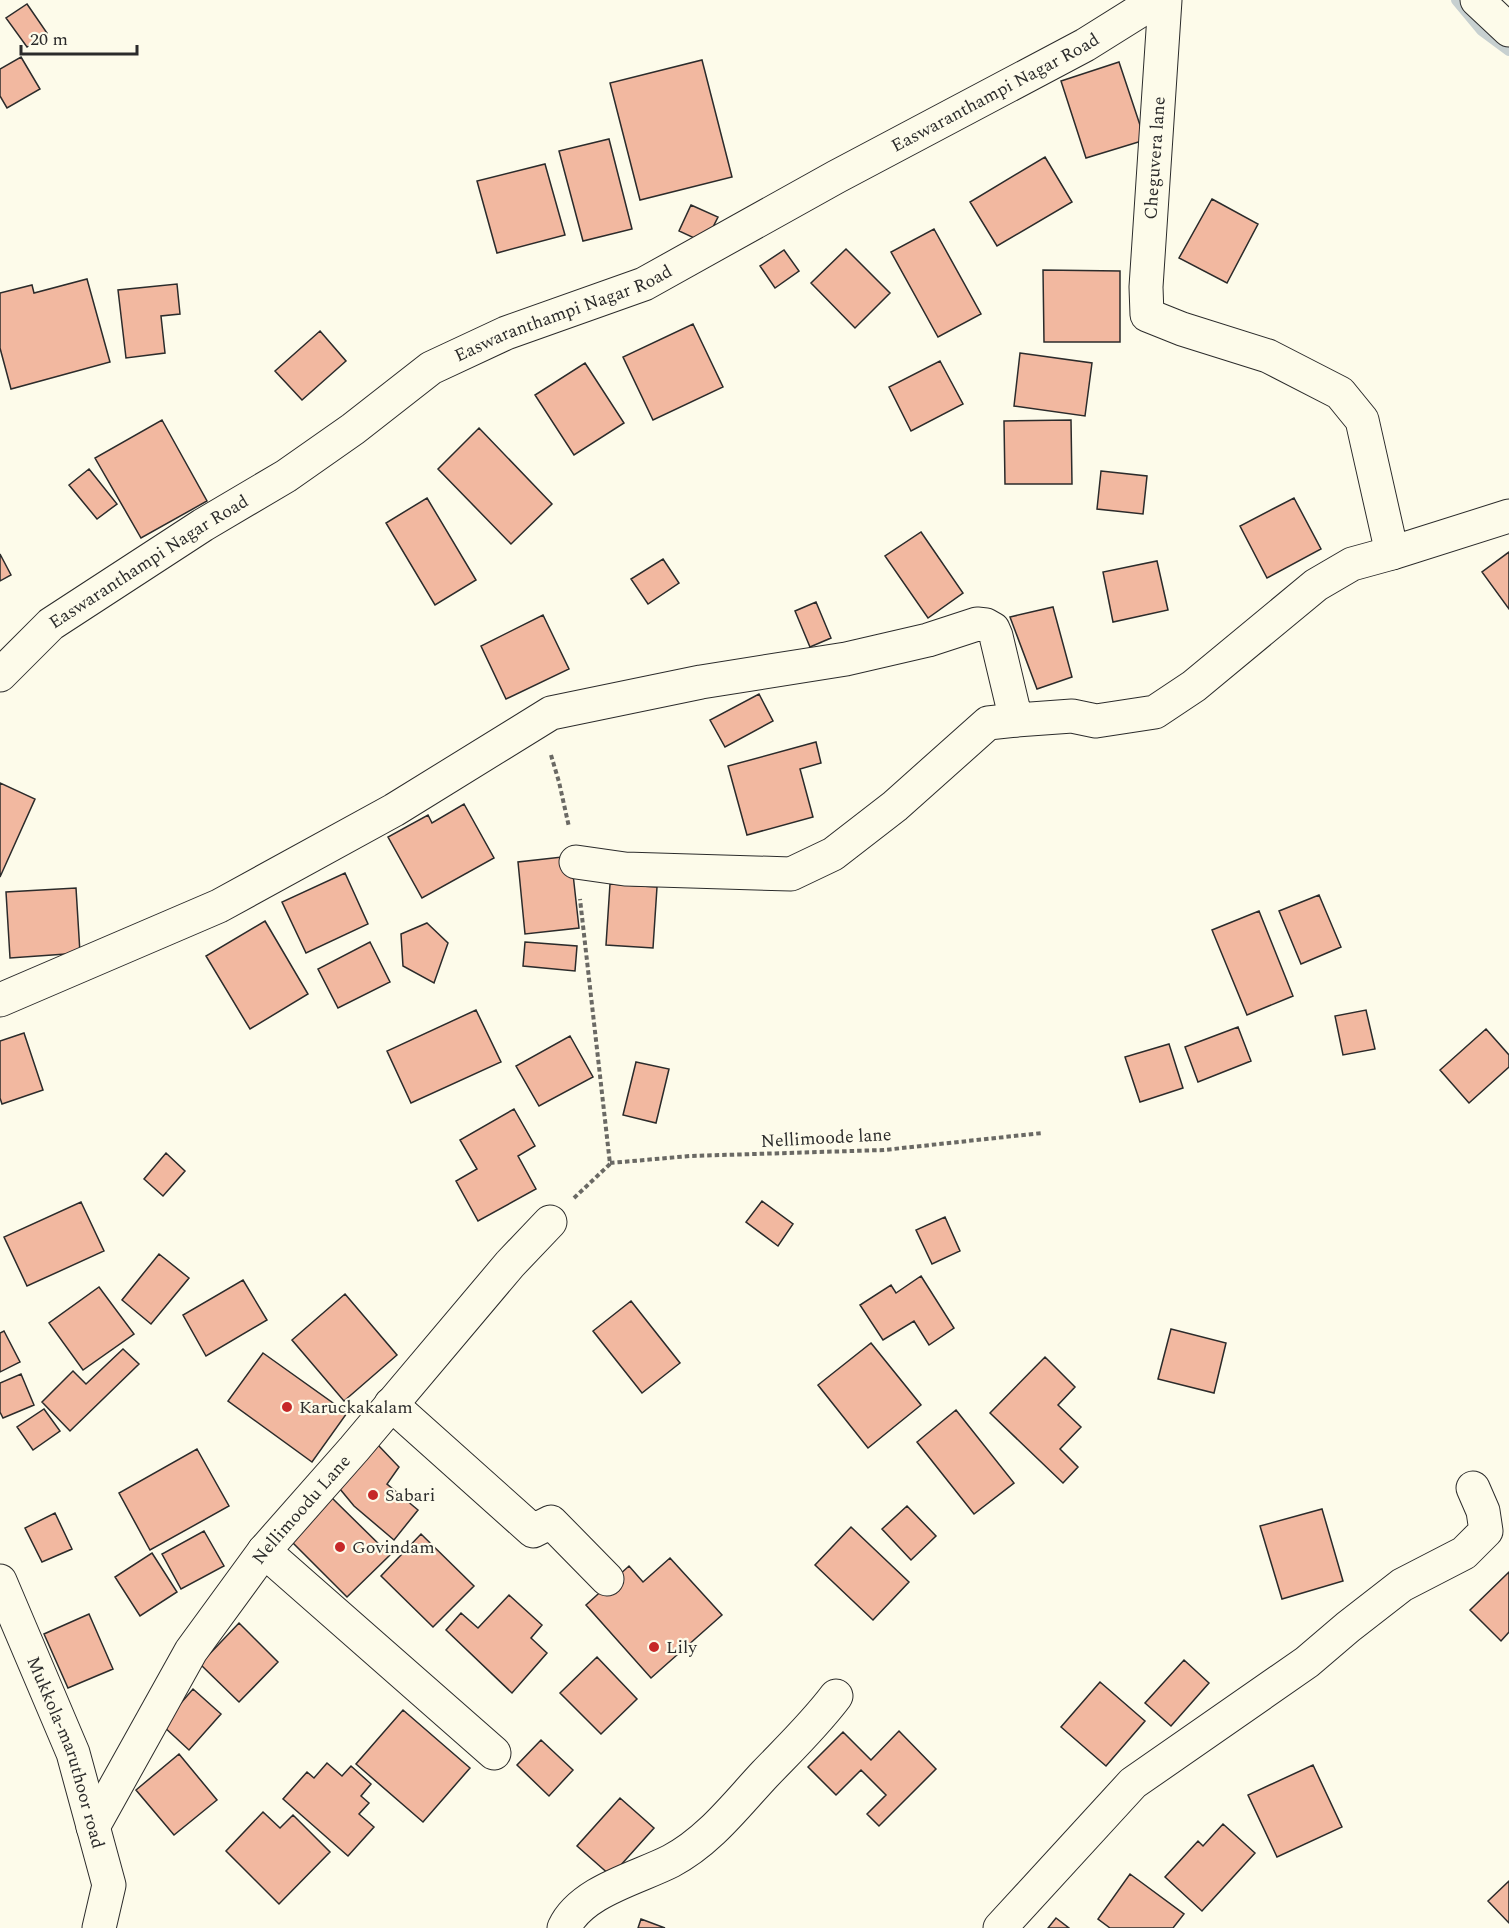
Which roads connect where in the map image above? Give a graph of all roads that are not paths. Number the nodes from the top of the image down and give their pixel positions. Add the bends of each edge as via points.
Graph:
1 (1157, 0) edge
2 (1165, 0) edge
3 (1477, 0) edge
4 (1509, 30) edge
5 (1509, 516) edge
6 (1392, 553) junction
7 (0, 675) edge
8 (1016, 720) junction
9 (576, 862) road end
10 (0, 1000) edge
11 (550, 1222) road end
12 (392, 1404) junction
13 (1473, 1488) dead end
14 (264, 1551) junction
15 (607, 1579) dead end
16 (0, 1581) edge
17 (836, 1696) dead end
18 (494, 1753) dead end
19 (93, 1827) junction
20 (99, 1928) edge
21 (564, 1928) edge
22 (1000, 1928) edge

1 - 7 street, Easwaranthampi Nagar Road via 1085,45 644,284 506,333 431,368 286,476 51,624
2 - 6 street, Cheguvera lane via 1147,315 1268,356 1340,393 1362,420
3 - 4 street
5 - 6 street
6 - 8 street via 1352,564 1316,585 1194,686 1155,712 1096,721 1072,716
8 - 9 street via 988,723 895,806 833,854 791,874 625,869
8 - 10 street via 996,636 993,629 977,624 867,654 551,713 394,810 219,906
11 - 12 street, Nellimoodu Lane
12 - 14 street, Nellimoodu Lane
12 - 15 street via 533,1531 551,1522
13 - 22 street via 1486,1531 1464,1553 1402,1585 1307,1662 1133,1784
14 - 18 street
14 - 19 street, Nellimoodu Lane via 191,1651
16 - 19 street, Mukkola-maruthoor road via 73,1753
17 - 21 street via 804,1736 705,1839 673,1860 605,1890 582,1906
19 - 20 street, Mukkola-maruthoor road via 109,1885

